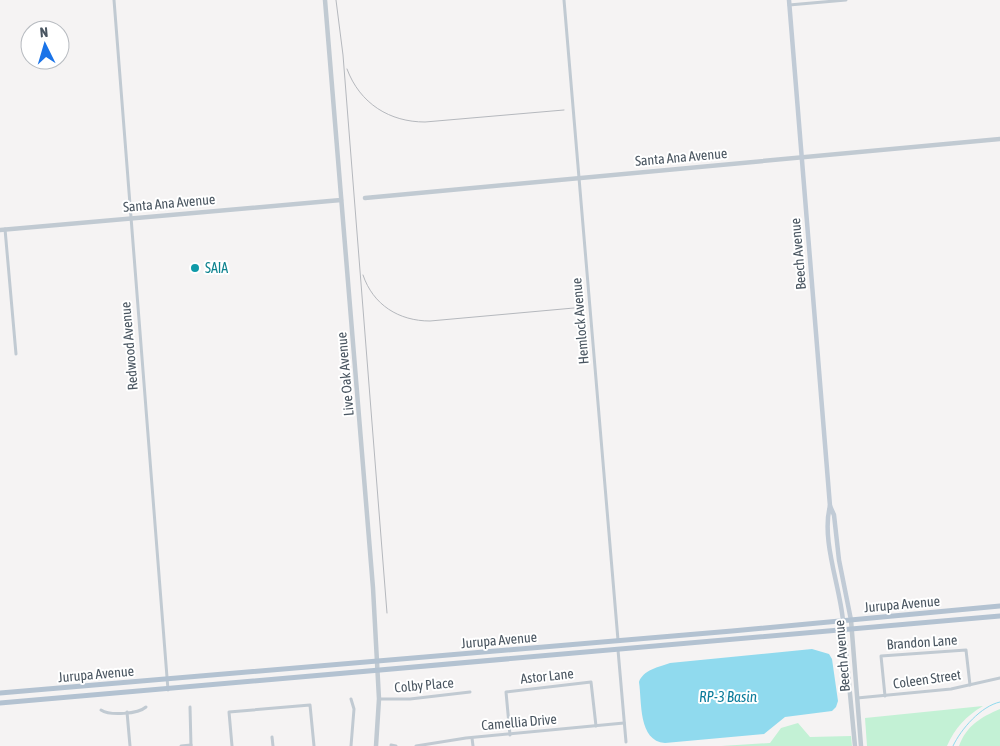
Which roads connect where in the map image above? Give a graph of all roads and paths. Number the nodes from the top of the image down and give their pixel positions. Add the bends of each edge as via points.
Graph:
1 (114, 0) edge
2 (325, 0) edge
3 (564, 0) edge
4 (846, 0) edge
5 (789, 3) edge
6 (1000, 139) edge
7 (802, 157) junction
8 (580, 178) junction
9 (365, 198) dead end
10 (341, 200) junction
11 (131, 218) junction
12 (3, 230) edge
13 (16, 354) dead end
14 (830, 506) junction
15 (1000, 606) edge
16 (1000, 616) edge
17 (844, 620) junction
18 (851, 620) junction
19 (851, 630) junction
20 (844, 631) junction
21 (618, 641) junction
22 (618, 650) junction
23 (377, 661) junction
24 (378, 671) junction
25 (1000, 678) edge
26 (167, 679) junction
27 (970, 685) junction
28 (168, 690) junction
29 (470, 692) dead end
30 (0, 694) edge
31 (885, 696) junction
32 (857, 698) junction
33 (351, 699) dead end
34 (379, 699) junction
35 (0, 703) edge
36 (146, 707) dead end
37 (190, 707) dead end
38 (101, 710) dead end
39 (127, 712) junction
40 (624, 723) junction
41 (596, 726) junction
42 (510, 735) junction
43 (272, 737) dead end
44 (472, 738) junction
45 (626, 742) dead end
46 (391, 745) edge
47 (130, 746) edge
48 (181, 746) edge
49 (191, 746) edge
50 (232, 746) edge
51 (273, 746) edge
52 (314, 746) edge
53 (351, 746) edge
54 (376, 746) edge
55 (396, 746) edge
56 (416, 746) edge
57 (473, 746) edge
58 (855, 746) edge
59 (861, 746) edge

1 - 11 street, Redwood Avenue
2 - 10 street, Live Oak Avenue
3 - 8 street, Hemlock Avenue
4 - 5 street
5 - 7 main road, Beech Avenue
6 - 7 street, Santa Ana Avenue
7 - 8 street, Santa Ana Avenue
7 - 14 main road, Beech Avenue
8 - 9 street, Santa Ana Avenue
8 - 21 street, Hemlock Avenue
10 - 11 street, Santa Ana Avenue
10 - 23 street, Live Oak Avenue
11 - 12 street, Santa Ana Avenue
11 - 26 street, Redwood Avenue
12 - 13 street
14 - 17 main road, Beech Avenue via 827,516 831,552
14 - 18 main road, Beech Avenue
15 - 18 main road, Jurupa Avenue
16 - 19 main road, Jurupa Avenue
17 - 18 main road, Jurupa Avenue
17 - 20 street, Beech Avenue
17 - 21 main road, Jurupa Avenue
18 - 19 street, Beech Avenue
19 - 20 main road, Jurupa Avenue
19 - 32 street, Beech Avenue
20 - 22 main road, Jurupa Avenue
20 - 58 street, Beech Avenue
21 - 23 main road, Jurupa Avenue
22 - 24 main road, Jurupa Avenue
22 - 40 street
23 - 24 street, Live Oak Avenue
23 - 26 main road, Jurupa Avenue
24 - 28 main road, Jurupa Avenue
24 - 34 street, Live Oak Avenue
25 - 27 street, Coleen Street
26 - 28 street, Redwood Avenue
26 - 30 main road, Jurupa Avenue
27 - 31 street, Coleen Street
27 - 31 street, Brandon Lane via 966,650 881,656
28 - 35 main road, Jurupa Avenue
29 - 34 street, Colby Place
31 - 32 street, Coleen Street
32 - 59 street, Beech Avenue
33 - 53 street via 354,709
34 - 54 street, Live Oak Avenue
36 - 39 street via 142,711
37 - 49 street
38 - 39 street via 105,713
39 - 47 street
40 - 41 street, Camellia Drive
40 - 45 street
41 - 42 street, Camellia Drive
41 - 42 street, Astor Lane via 591,682 506,692
42 - 44 street, Camellia Drive
43 - 51 street
44 - 56 street, Camellia Drive
44 - 57 street
46 - 55 street
48 - 49 street
50 - 52 street via 229,712 310,705

